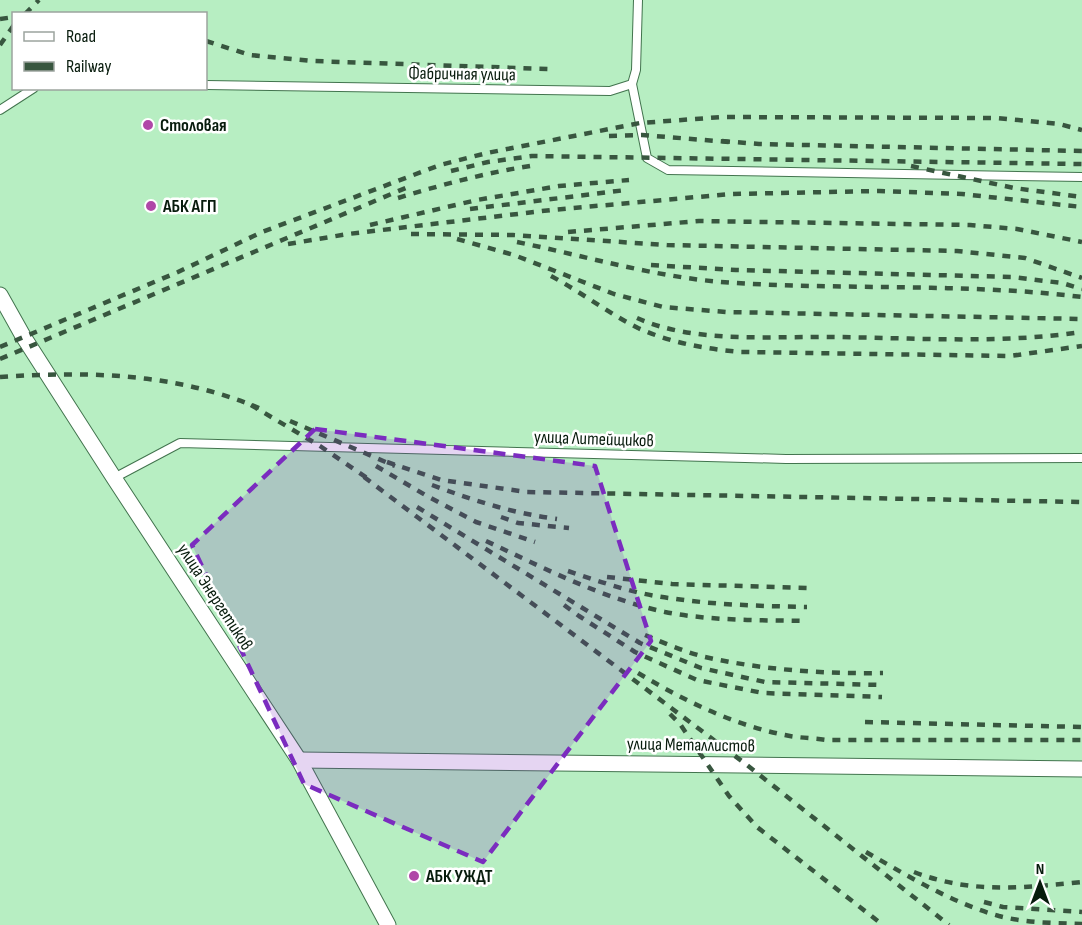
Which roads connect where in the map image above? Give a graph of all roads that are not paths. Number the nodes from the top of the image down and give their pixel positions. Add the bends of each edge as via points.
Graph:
1 (638, 0) edge
2 (632, 84) junction
3 (207, 85) edge
4 (31, 90) edge
5 (0, 110) edge
6 (1082, 177) edge
7 (0, 295) edge
8 (1082, 458) edge
9 (114, 478) junction
10 (299, 760) junction
11 (1082, 769) edge
12 (388, 925) edge

1 - 2 lane
2 - 3 lane, Фабричная улица via 610,91
2 - 6 lane via 647,158 668,170
4 - 5 lane
7 - 9 street, улица Энергетиков
8 - 9 lane, улица Литейщиков via 786,459 180,443
9 - 10 street, улица Энергетиков
10 - 11 street, улица Металлистов
10 - 12 street, улица Энергетиков

